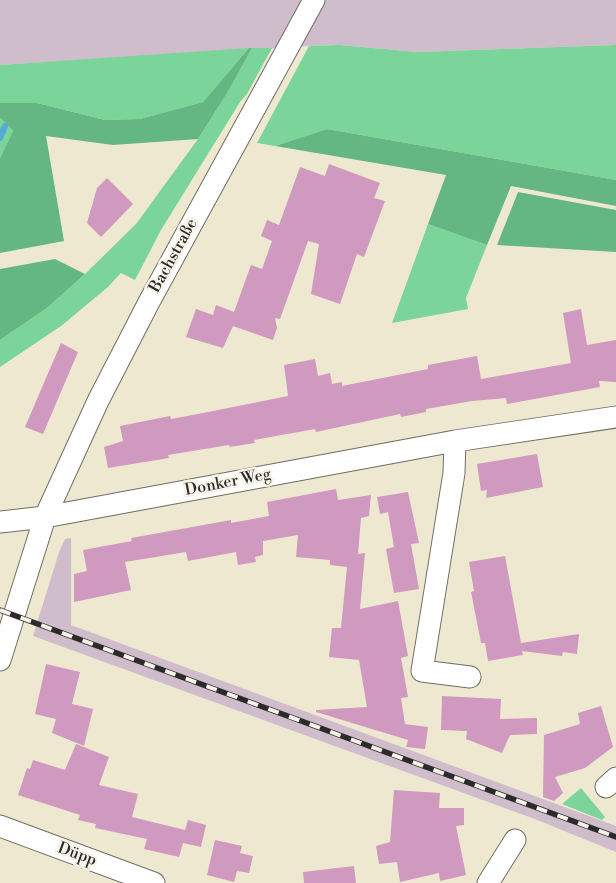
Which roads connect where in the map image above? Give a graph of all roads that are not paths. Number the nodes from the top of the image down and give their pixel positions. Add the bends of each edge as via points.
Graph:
1 (314, 0) edge
2 (616, 417) edge
3 (455, 440) junction
4 (45, 517) junction
5 (0, 522) edge
6 (0, 660) edge
7 (470, 677) dead end
8 (0, 826) edge
9 (515, 840) dead end
10 (154, 883) edge
11 (488, 883) edge

1 - 4 street, Bachstraße via 144,310
2 - 3 street, Donker Weg
3 - 4 street, Donker Weg
3 - 7 street via 454,473 422,671
4 - 5 street, Donker Weg
4 - 6 street, Bachstraße
8 - 10 street, Düpp
9 - 11 street

